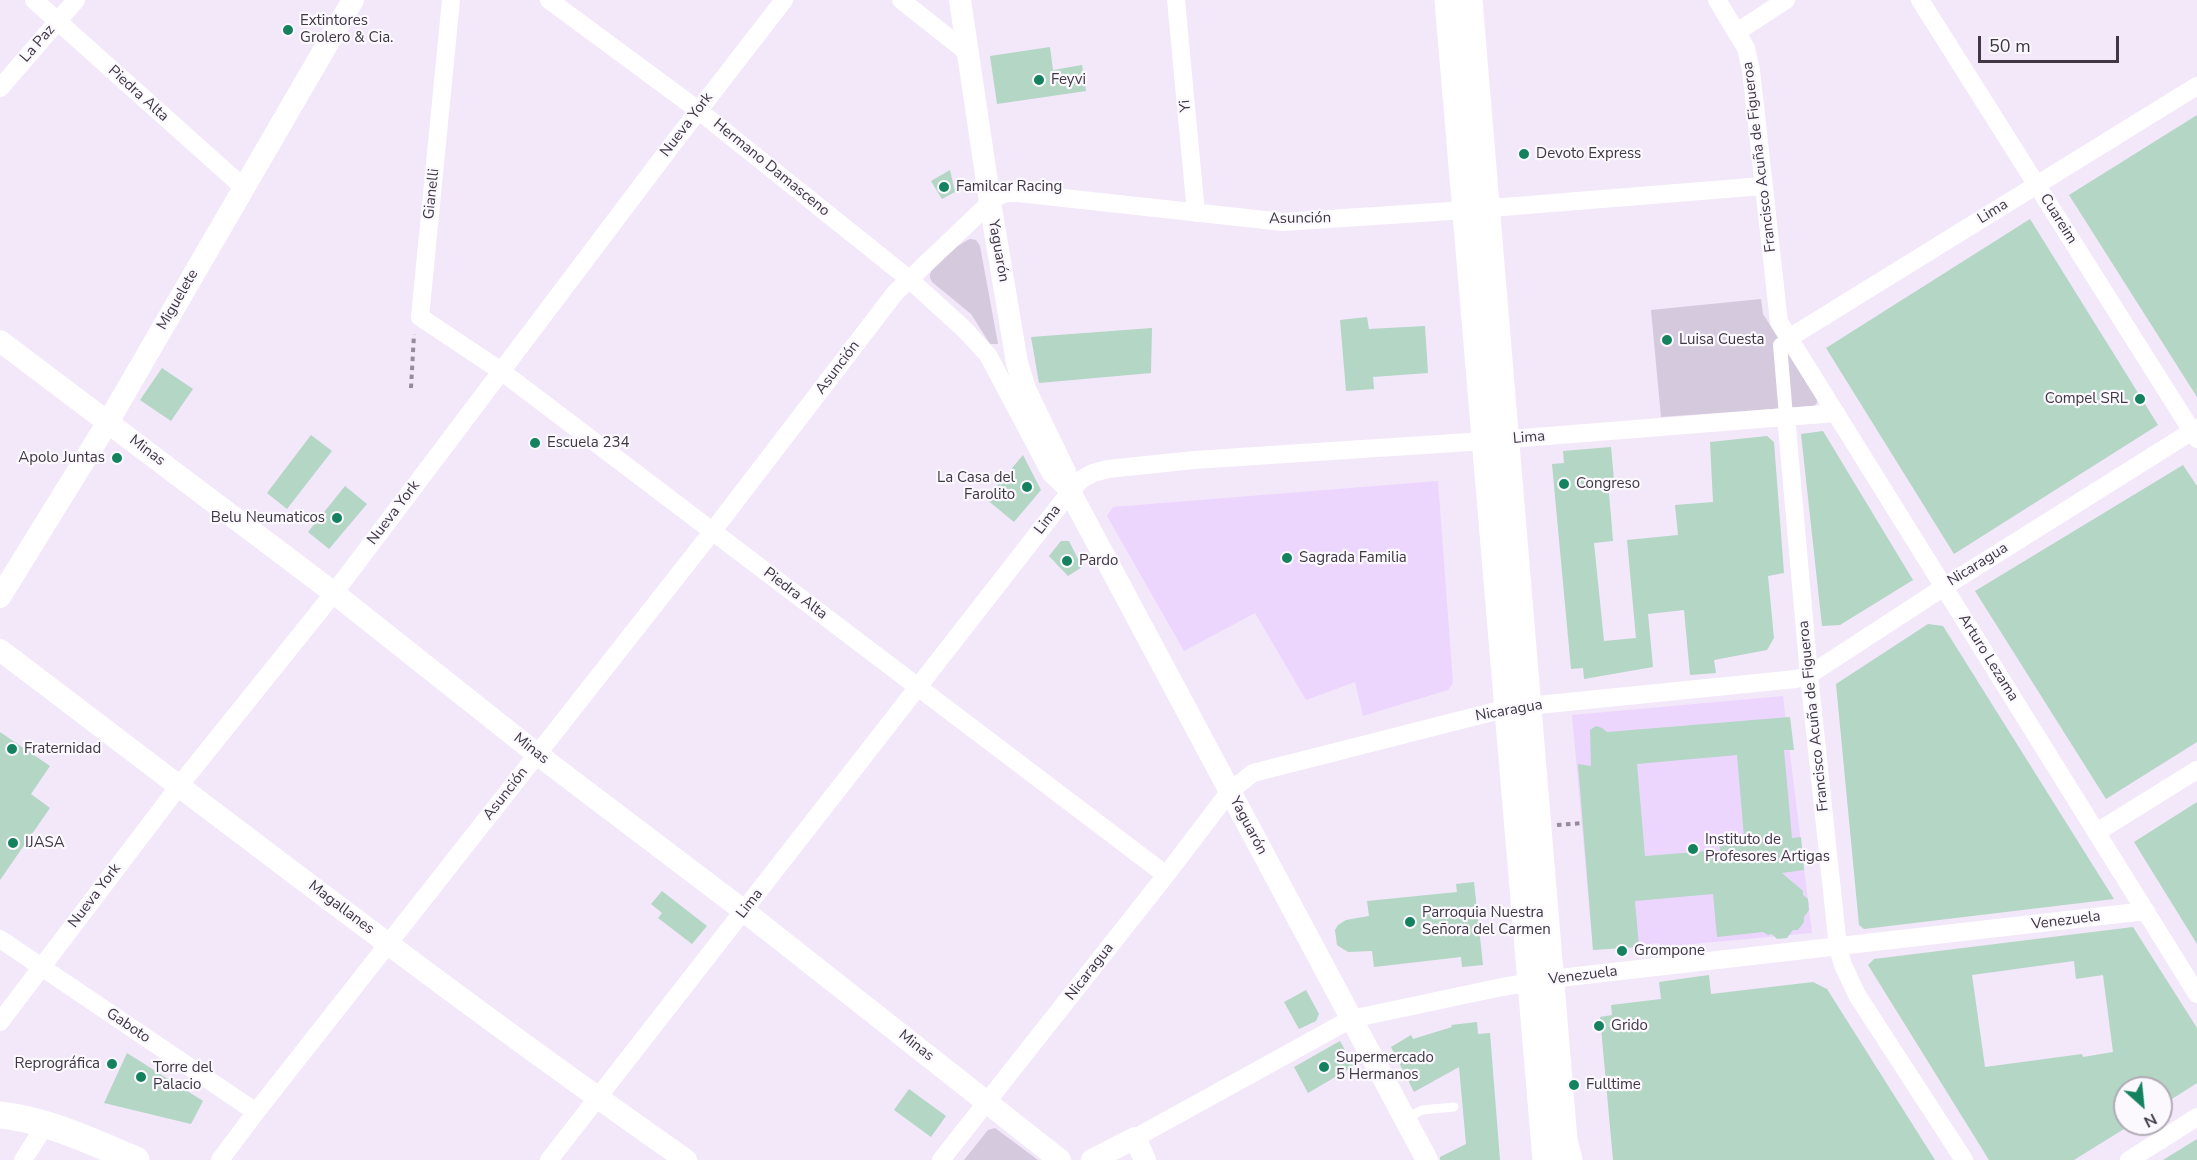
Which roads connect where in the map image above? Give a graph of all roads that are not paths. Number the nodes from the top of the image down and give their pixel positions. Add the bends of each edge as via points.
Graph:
1 (34, 0) edge
2 (76, 0) edge
3 (353, 0) edge
4 (452, 0) edge
5 (549, 0) edge
6 (784, 0) edge
7 (901, 0) edge
8 (960, 0) edge
9 (1176, 0) edge
10 (1448, 0) edge
11 (1469, 0) edge
12 (1717, 0) edge
13 (1786, 0) edge
14 (1920, 0) edge
15 (57, 22) junction
16 (1737, 32) junction
17 (968, 54) junction
18 (2197, 86) edge
19 (0, 88) edge
20 (698, 110) junction
21 (1763, 186) junction
22 (2037, 186) junction
23 (243, 187) junction
24 (990, 202) junction
25 (1476, 210) junction
26 (1196, 213) junction
27 (909, 279) junction
28 (420, 316) joint
29 (1779, 322) joint
30 (1789, 338) junction
31 (0, 341) edge
32 (983, 348) joint
33 (501, 370) junction
34 (1836, 413) junction
35 (1786, 416) junction
36 (108, 422) junction
37 (2195, 433) edge
38 (1496, 441) junction
39 (1070, 492) junction
40 (712, 532) junction
41 (1944, 587) junction
42 (334, 593) junction
43 (0, 597) edge
44 (0, 650) edge
45 (1809, 675) junction
46 (919, 688) junction
47 (1518, 707) junction
48 (537, 754) junction
49 (2197, 770) edge
50 (180, 786) junction
51 (1230, 791) junction
52 (2097, 832) junction
53 (1166, 875) junction
54 (744, 911) junction
55 (2146, 911) junction
56 (0, 939) edge
57 (389, 944) junction
58 (1838, 947) junction
59 (41, 967) junction
60 (1541, 981) junction
61 (2197, 994) edge
62 (1351, 1020) junction
63 (0, 1022) edge
64 (597, 1097) junction
65 (987, 1102) junction
66 (1454, 1107) dead end
67 (256, 1112) junction
68 (0, 1115) edge
69 (2197, 1118) edge
70 (1405, 1119) junction
71 (46, 1124) junction
72 (1135, 1138) junction
73 (23, 1160) edge
74 (136, 1160) edge
75 (220, 1160) edge
76 (549, 1160) edge
77 (687, 1160) edge
78 (941, 1160) edge
79 (1060, 1160) edge
80 (1092, 1160) edge
81 (1145, 1160) edge
82 (1427, 1160) edge
83 (1546, 1160) edge
84 (1569, 1160) edge
85 (1964, 1160) edge
86 (2129, 1160) edge

1 - 15 street, Piedra Alta
2 - 15 street, La Paz
3 - 23 street, Miguelete
4 - 28 street, Gianelli
5 - 20 street, Hermano Damasceno
6 - 20 street, Nueva York
7 - 17 street
8 - 17 street, Yaguarón
9 - 26 street, Yi
10 - 25 main road
11 - 25 main road
12 - 16 street, Francisco Acuña de Figueroa
13 - 16 street
14 - 22 street, Cuareim
15 - 19 street, La Paz
15 - 23 street, Piedra Alta
16 - 21 street, Francisco Acuña de Figueroa via 1752,70
17 - 24 street, Yaguarón
18 - 22 street, Lima
20 - 27 street, Hermano Damasceno
20 - 33 street, Nueva York
21 - 25 street, Asunción
21 - 29 street, Francisco Acuña de Figueroa
22 - 30 street, Lima
22 - 37 street, Cuareim
23 - 36 street, Miguelete
24 - 26 street, Asunción via 1018,192
24 - 27 street, Asunción
24 - 39 street, Yaguarón via 1017,363
25 - 26 street, Asunción via 1283,222
25 - 38 main road
27 - 32 street, Hermano Damasceno
27 - 40 street, Asunción
28 - 33 street, Piedra Alta
29 - 30 street, Arturo Lezama
30 - 34 street, Arturo Lezama
30 - 35 street via 1780,345
31 - 36 street, Minas
32 - 39 street, Yaguarón via 1043,461 1058,483
33 - 40 street, Piedra Alta
33 - 42 street, Nueva York
34 - 35 street, Lima
34 - 41 street, Arturo Lezama
35 - 38 street, Lima
35 - 45 street, Francisco Acuña de Figueroa
36 - 42 street, Minas
36 - 43 street, Miguelete
37 - 41 street, Nicaragua
38 - 39 street, Lima via 1108,469 1088,476
38 - 47 main road
39 - 46 street, Lima
39 - 51 street, Yaguarón
40 - 46 street, Piedra Alta
40 - 48 street, Asunción
41 - 45 street, Nicaragua
41 - 52 street, Arturo Lezama
42 - 48 street, Minas
42 - 50 street, Nueva York
44 - 50 street, Magallanes
45 - 47 street, Nicaragua via 1796,680
45 - 58 street, Francisco Acuña de Figueroa
46 - 53 street, Piedra Alta
46 - 54 street, Lima
47 - 51 street, Nicaragua via 1253,773
47 - 60 main road
48 - 54 street, Minas
48 - 57 street, Asunción
49 - 52 street
50 - 57 street, Magallanes
50 - 59 street, Nueva York
51 - 53 street, Nicaragua
51 - 62 street, Yaguarón
52 - 55 street, Arturo Lezama
53 - 65 street, Nicaragua
54 - 64 street, Lima
54 - 65 street, Minas
55 - 58 street, Venezuela
55 - 61 street, Arturo Lezama
56 - 59 street, Gaboto
57 - 64 street, Magallanes
57 - 67 street, Asunción
58 - 60 street, Venezuela
58 - 85 street, Francisco Acuña de Figueroa via 1857,995
59 - 63 street, Nueva York
59 - 67 street, Gaboto
60 - 62 street, Venezuela
60 - 83 main road
60 - 84 main road
62 - 70 street, Yaguarón
62 - 72 street, Venezuela
64 - 76 street, Lima
64 - 77 street, Magallanes
65 - 78 street, Nicaragua
65 - 79 street, Minas
66 - 70 lane via 1422,1110
67 - 75 street, Asunción
68 - 71 main road
69 - 86 street
70 - 82 street, Yaguarón
71 - 73 street
71 - 74 main road
72 - 80 street, Venezuela
72 - 81 street

